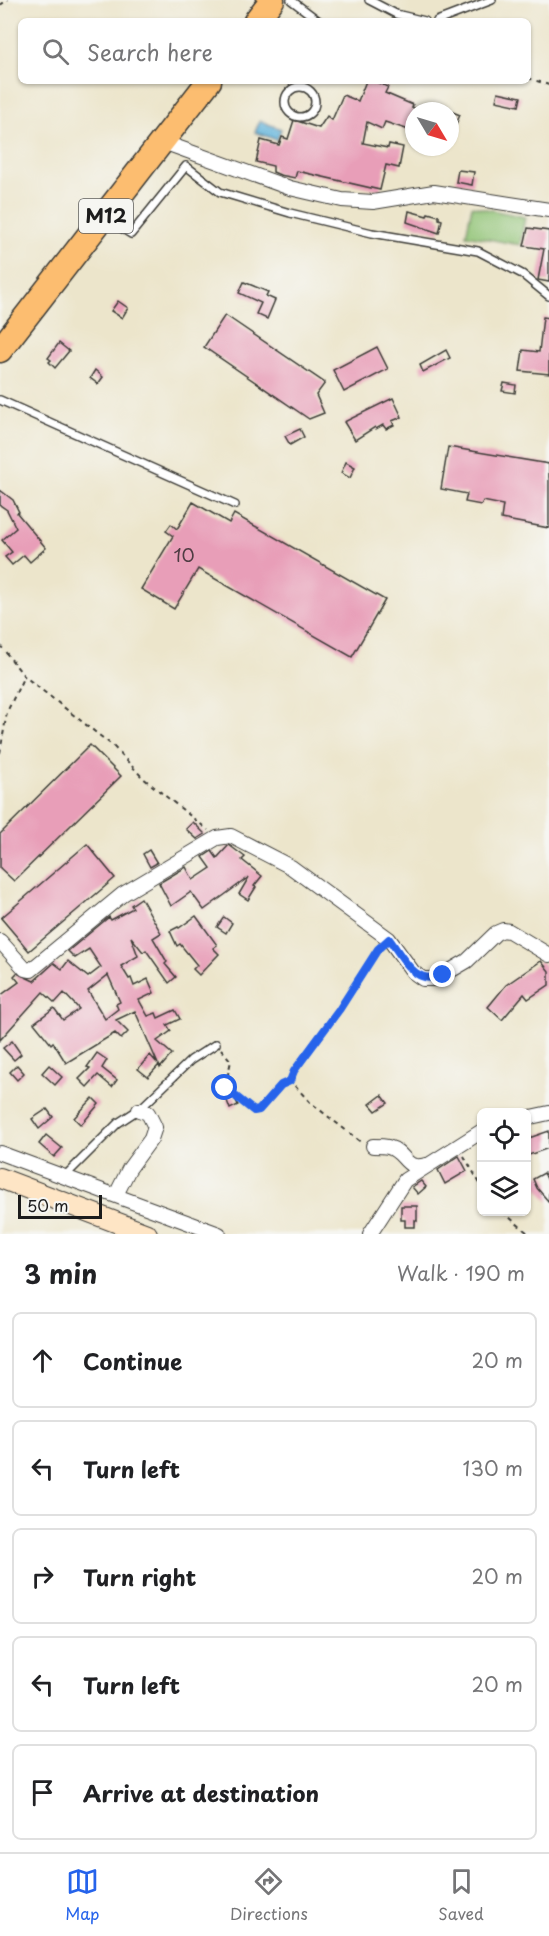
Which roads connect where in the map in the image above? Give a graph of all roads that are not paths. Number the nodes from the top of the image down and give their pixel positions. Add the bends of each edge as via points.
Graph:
1 (272, 0) edge
2 (291, 0) edge
3 (369, 0) edge
4 (492, 0) edge
5 (258, 18) edge
6 (315, 18) edge
7 (413, 18) edge
8 (445, 18) edge
9 (207, 84) edge
10 (305, 85) edge
11 (163, 142) junction
12 (549, 210) edge
13 (105, 218) junction
14 (549, 296) edge
15 (0, 350) edge
16 (0, 400) edge
17 (236, 505) dead end
18 (0, 941) edge
19 (547, 952) edge
20 (216, 1044) road end
21 (139, 1110) junction
22 (549, 1113) edge
23 (531, 1117) edge
24 (477, 1134) edge
25 (373, 1146) road end
26 (0, 1153) edge
27 (428, 1164) junction
28 (65, 1176) junction
29 (0, 1178) edge
30 (118, 1191) dead end
31 (147, 1234) edge
32 (219, 1234) edge
33 (370, 1234) edge

1 - 5 highway
2 - 6 lane
3 - 7 lane
4 - 8 lane
9 - 11 highway, M12
10 - 10 lane via 315,100 312,111 303,117 293,116 286,107 286,96
11 - 12 street via 290,188 342,200 373,202 434,192
11 - 13 highway, M12
13 - 14 lane via 131,234 186,166 220,192 290,213 372,233 478,251 522,274
13 - 15 highway, M12
16 - 17 lane
18 - 19 street via 31,970 123,894 217,838 231,836 291,867 389,939 413,972 423,979 433,980 467,961 503,930
20 - 21 lane via 191,1060
21 - 28 lane via 118,1123
21 - 30 street via 148,1113 155,1127 152,1139
22 - 23 street
24 - 27 street
25 - 27 street via 389,1147 417,1167
26 - 28 street
27 - 33 street via 405,1180
28 - 32 street
29 - 31 main road

